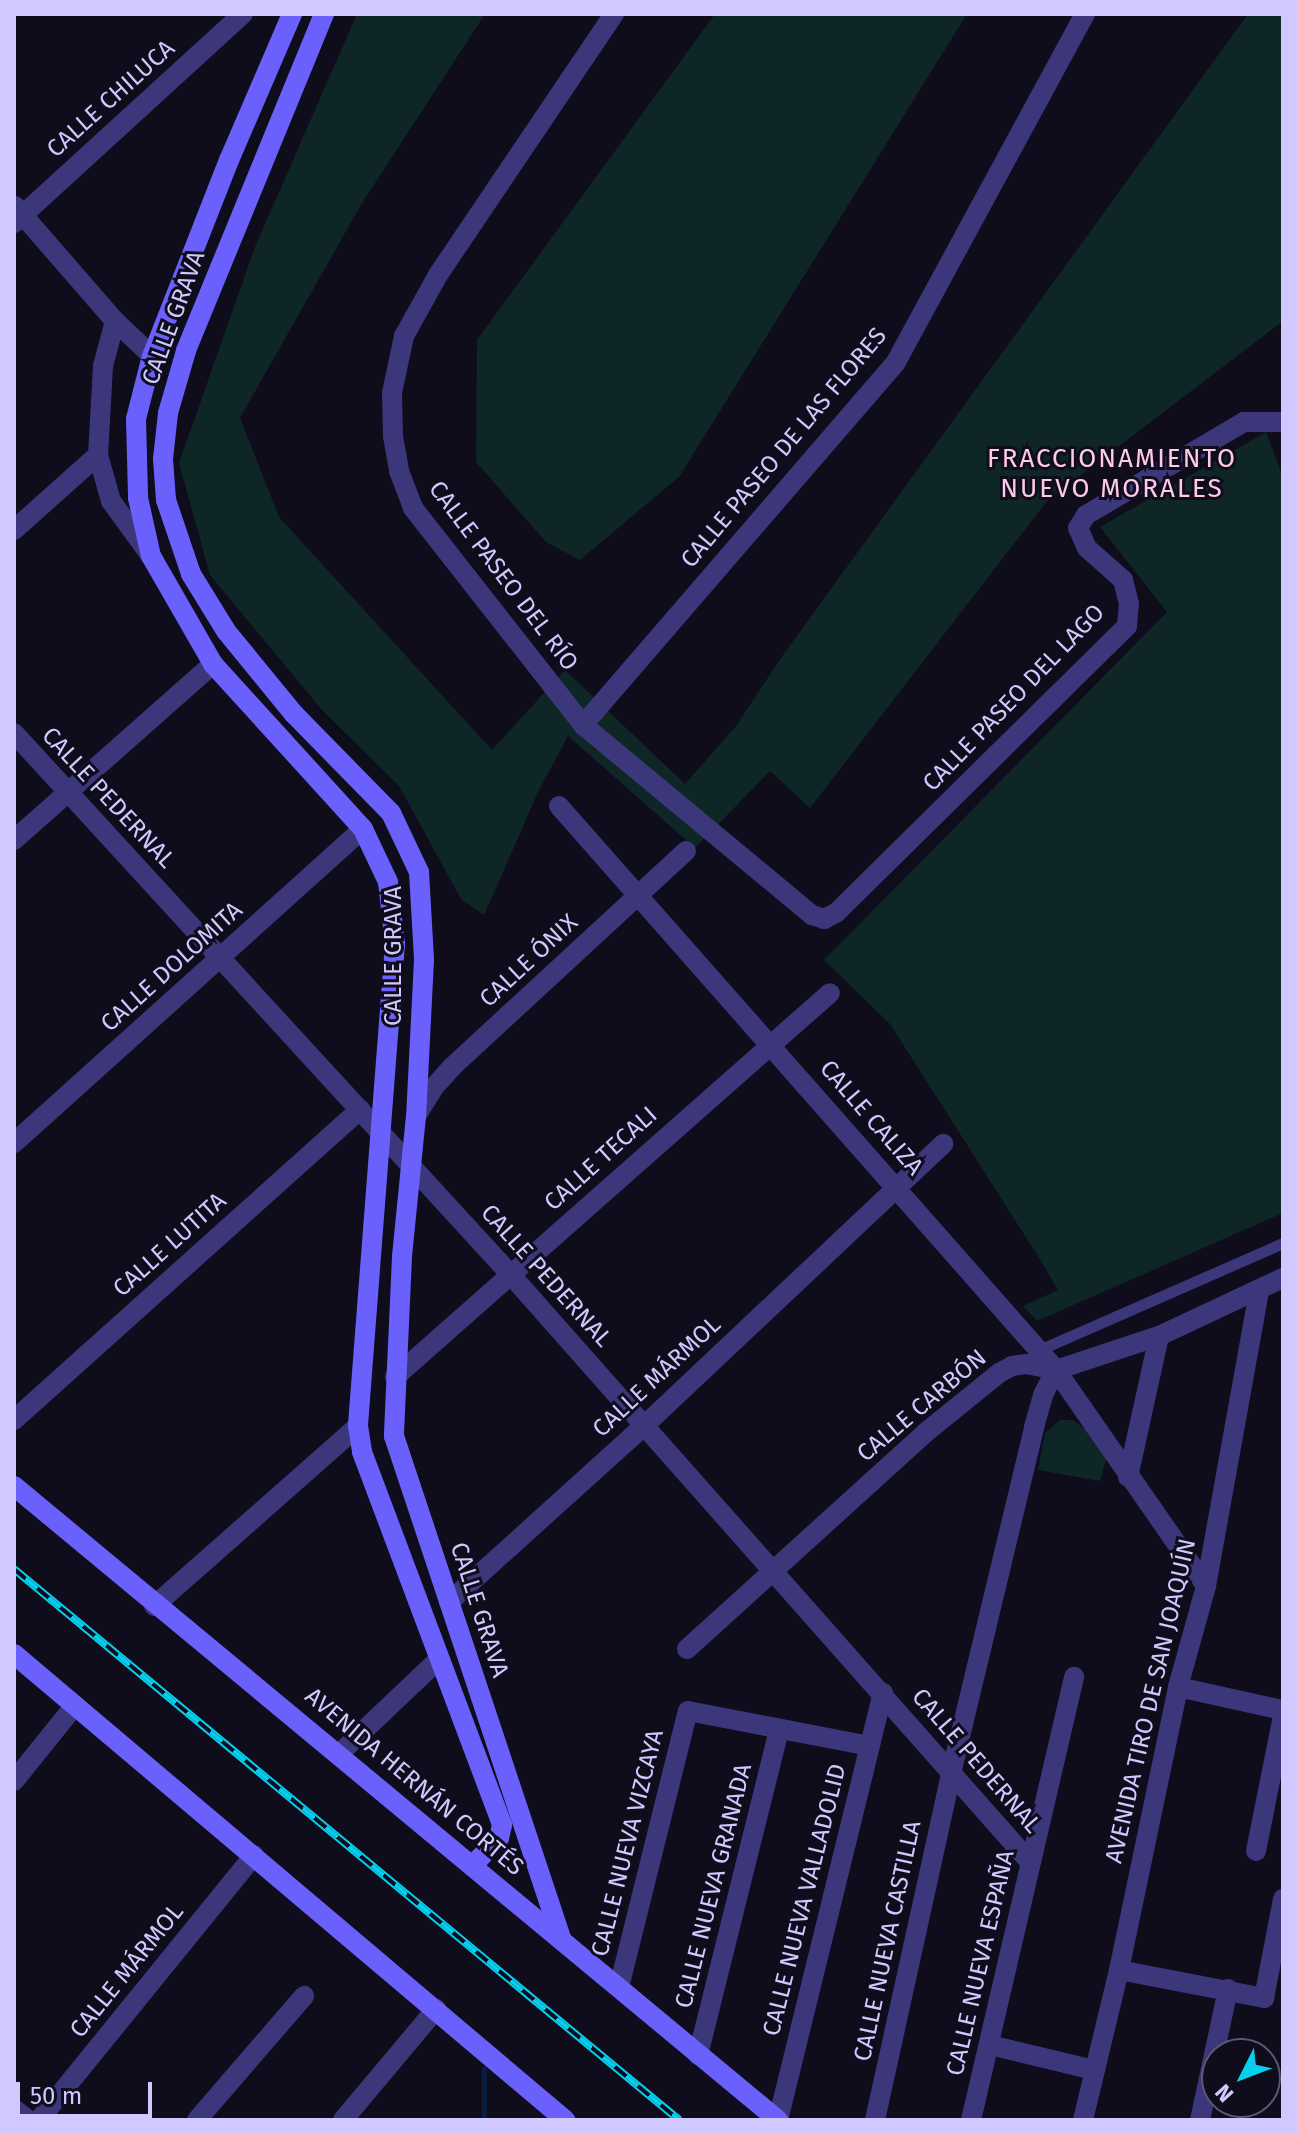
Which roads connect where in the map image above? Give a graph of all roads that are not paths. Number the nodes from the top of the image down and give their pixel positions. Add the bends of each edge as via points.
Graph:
1 (243, 14) edge
2 (292, 14) edge
3 (324, 14) edge
4 (614, 14) edge
5 (1085, 14) edge
6 (17, 214) edge
7 (115, 321) junction
8 (152, 356) junction
9 (1283, 422) edge
10 (98, 455) junction
11 (14, 530) edge
12 (151, 556) junction
13 (213, 664) junction
14 (583, 725) junction
15 (14, 733) edge
16 (68, 792) junction
17 (559, 806) dead end
18 (363, 829) junction
19 (14, 840) edge
20 (686, 851) dead end
21 (637, 896) junction
22 (824, 919) joint
23 (221, 959) junction
24 (830, 993) dead end
25 (770, 1043) junction
26 (360, 1110) junction
27 (416, 1116) junction
28 (379, 1133) junction
29 (14, 1143) edge
30 (943, 1144) dead end
31 (410, 1166) junction
32 (898, 1187) junction
33 (1283, 1243) edge
34 (511, 1275) junction
35 (1283, 1278) edge
36 (1259, 1290) junction
37 (1159, 1336) junction
38 (1039, 1350) junction
39 (1056, 1370) junction
40 (395, 1377) junction
41 (14, 1420) edge
42 (645, 1425) junction
43 (358, 1426) junction
44 (1128, 1477) junction
45 (14, 1486) edge
46 (774, 1570) junction
47 (1206, 1586) junction
48 (449, 1602) junction
49 (154, 1606) junction
50 (687, 1649) dead end
51 (14, 1654) edge
52 (439, 1659) junction
53 (1074, 1677) dead end
54 (1178, 1687) junction
55 (883, 1693) junction
56 (75, 1705) junction
57 (1283, 1713) edge
58 (779, 1730) junction
59 (870, 1746) junction
60 (340, 1753) junction
61 (951, 1774) junction
62 (14, 1781) edge
63 (1256, 1851) dead end
64 (254, 1855) junction
65 (1030, 1862) junction
66 (473, 1865) junction
67 (1283, 1899) edge
68 (561, 1938) junction
69 (1119, 1970) junction
70 (619, 1987) junction
71 (1228, 1989) junction
72 (304, 1996) dead end
73 (436, 2009) junction
74 (990, 2045) junction
75 (698, 2055) junction
76 (1094, 2070) junction
77 (14, 2109) edge
78 (560, 2118) edge
79 (28, 2120) edge
80 (39, 2120) edge
81 (197, 2120) edge
82 (343, 2120) edge
83 (778, 2120) edge
84 (875, 2120) edge
85 (971, 2120) edge
86 (1083, 2120) edge
87 (1200, 2120) edge

1 - 6 street, CALLE CHILUCA
2 - 8 main road, CALLE GRAVA
3 - 27 main road, CALLE GRAVA via 186,351 168,413 166,500 191,574 226,631 294,714 391,813 419,872 424,960
4 - 14 street, CALLE PASEO DEL RÍO via 438,275 404,336 392,393 399,471 413,508
5 - 14 street, CALLE PASEO DE LAS FLORES via 896,362
6 - 7 street
7 - 8 street
7 - 10 street via 103,366
8 - 12 main road, CALLE GRAVA via 136,419 134,453
9 - 22 street, CALLE PASEO DEL LAGO via 1244,422 1086,515 1078,528 1087,548 1123,580 1127,626 836,913
10 - 11 street
10 - 12 street via 111,501
12 - 13 main road, CALLE GRAVA
13 - 16 street
13 - 18 main road, CALLE GRAVA
14 - 22 street, CALLE PASEO DEL RÍO via 812,915
15 - 16 street, CALLE PEDERNAL
16 - 19 street
16 - 23 street, CALLE PEDERNAL
17 - 21 street, CALLE CALIZA
18 - 23 street, CALLE DOLOMITA
18 - 28 main road, CALLE GRAVA via 388,882 395,944
20 - 21 street, CALLE ÓNIX
21 - 25 street, CALLE CALIZA
21 - 27 street, CALLE ÓNIX via 453,1066
23 - 26 street, CALLE PEDERNAL
23 - 29 street, CALLE DOLOMITA
24 - 25 street, CALLE TECALI
25 - 32 street, CALLE CALIZA
25 - 34 street, CALLE TECALI
26 - 28 street, CALLE PEDERNAL
26 - 41 street, CALLE LUTITA
27 - 31 main road, CALLE GRAVA
28 - 31 street, CALLE PEDERNAL
28 - 43 main road, CALLE GRAVA
30 - 32 street, CALLE MÁRMOL
31 - 34 street, CALLE PEDERNAL
31 - 40 main road, CALLE GRAVA
32 - 38 street, CALLE CALIZA
32 - 42 street, CALLE MÁRMOL
33 - 38 lane
34 - 40 street, CALLE TECALI
34 - 42 street, CALLE PEDERNAL
35 - 36 street, CALLE CARBÓN
36 - 37 street, CALLE CARBÓN
36 - 47 street, AVENIDA TIRO DE SAN JOAQUÍN
37 - 39 street, CALLE CARBÓN
37 - 44 street
38 - 39 street, CALLE CALIZA
39 - 44 street, CALLE CALIZA
39 - 46 street, CALLE CARBÓN via 1026,1364 999,1373
39 - 61 street, CALLE NUEVA CASTILLA via 1038,1411
40 - 48 main road, CALLE GRAVA via 394,1436
42 - 46 street, CALLE PEDERNAL
42 - 48 street, CALLE MÁRMOL
43 - 49 street
43 - 52 main road, CALLE GRAVA via 362,1452
44 - 47 street, CALLE CALIZA
45 - 49 main road, AVENIDA HERNÁN CORTÉS
46 - 50 street, CALLE CARBÓN
46 - 55 street, CALLE PEDERNAL
47 - 54 street, AVENIDA TIRO DE SAN JOAQUÍN
48 - 68 main road, CALLE GRAVA
49 - 60 main road, AVENIDA HERNÁN CORTÉS
51 - 56 main road
52 - 60 street
52 - 66 main road, CALLE GRAVA via 502,1825 499,1838
53 - 65 street, CALLE NUEVA ESPAÑA
54 - 57 street
54 - 69 street, AVENIDA TIRO DE SAN JOAQUÍN
55 - 59 street, CALLE NUEVA VALLADOLID
55 - 61 street, CALLE PEDERNAL
56 - 62 street
56 - 64 main road
57 - 63 street
58 - 59 street
58 - 70 street, CALLE NUEVA VIZCAYA via 688,1711
58 - 75 street, CALLE NUEVA GRANADA
59 - 83 street, CALLE NUEVA VALLADOLID
60 - 66 main road, AVENIDA HERNÁN CORTÉS
61 - 65 street, CALLE PEDERNAL
61 - 84 street, CALLE NUEVA CASTILLA
64 - 73 main road
64 - 80 street, CALLE MÁRMOL
65 - 74 street, CALLE NUEVA ESPAÑA
66 - 68 main road, AVENIDA HERNÁN CORTÉS
67 - 71 street via 1264,1998
68 - 70 main road, AVENIDA HERNÁN CORTÉS
69 - 71 street
69 - 76 street, AVENIDA TIRO DE SAN JOAQUÍN
70 - 75 main road, AVENIDA HERNÁN CORTÉS
71 - 87 street
72 - 81 street
73 - 78 main road
73 - 82 street
74 - 76 street
74 - 85 street, CALLE NUEVA ESPAÑA
75 - 83 main road, AVENIDA HERNÁN CORTÉS
76 - 86 street, AVENIDA TIRO DE SAN JOAQUÍN
77 - 79 street

